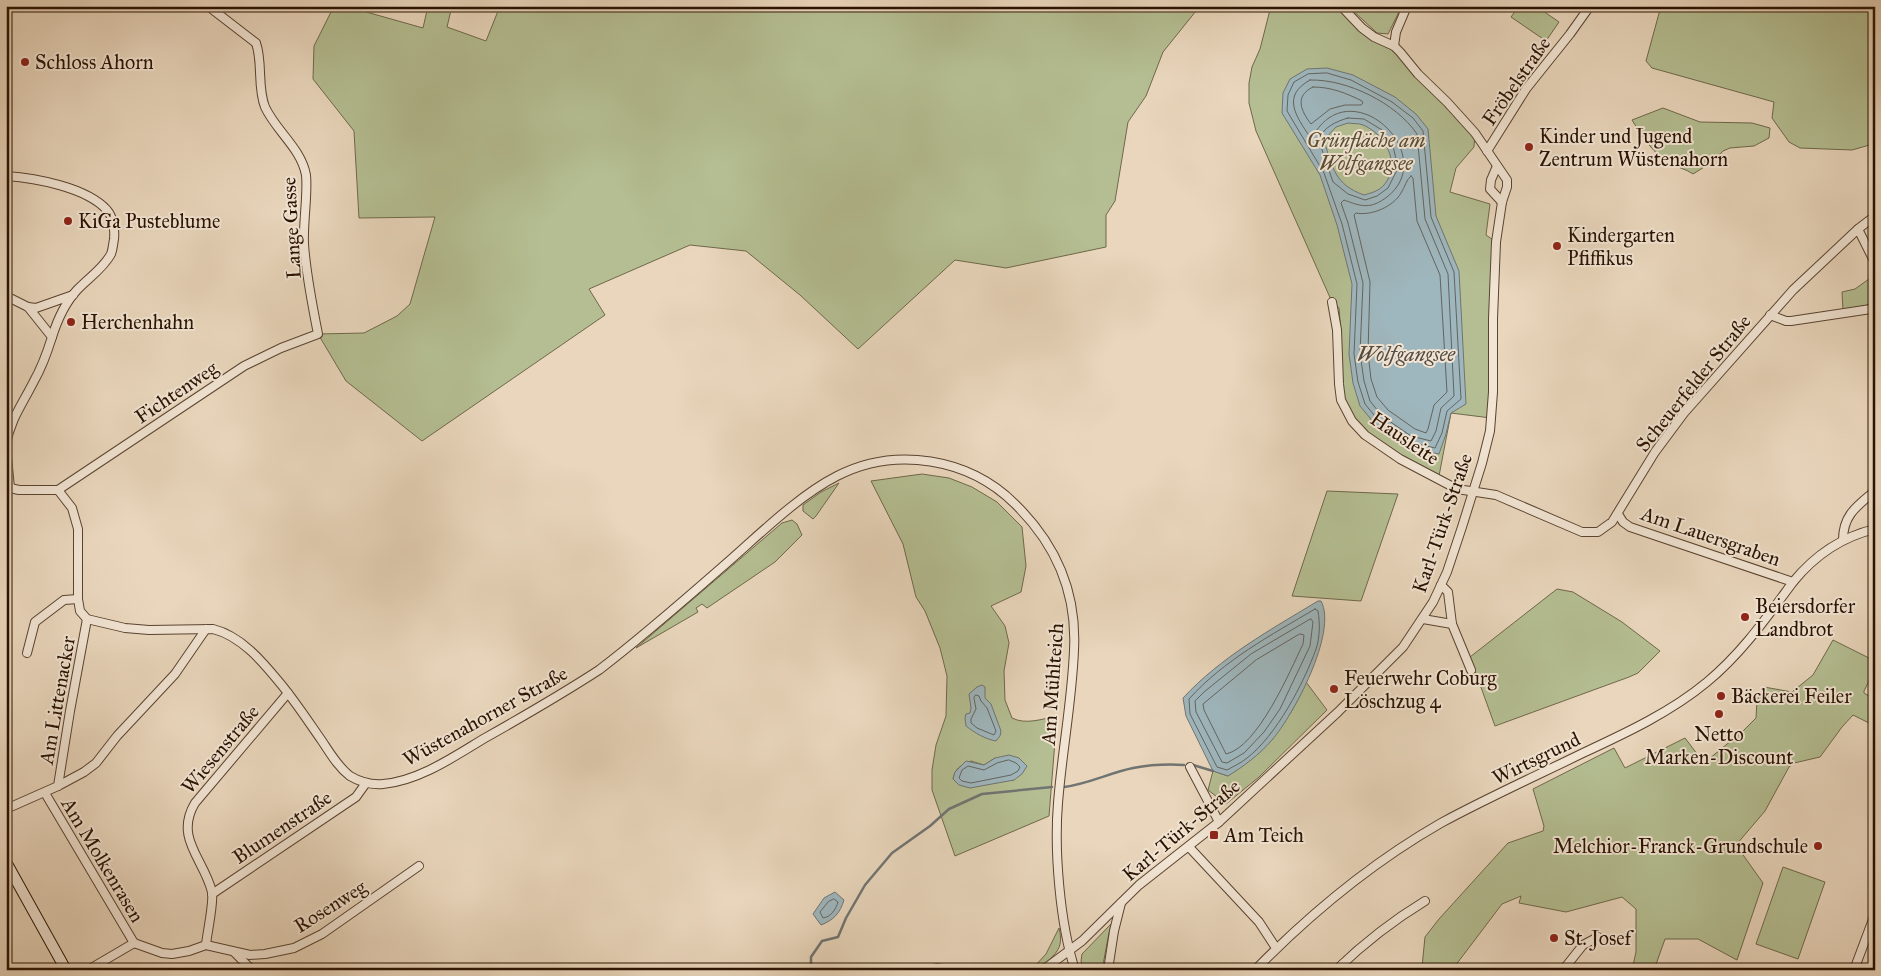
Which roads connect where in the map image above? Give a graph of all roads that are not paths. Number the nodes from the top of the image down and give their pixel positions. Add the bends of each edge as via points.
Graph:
1 (208, 6) edge
2 (1341, 6) edge
3 (1407, 6) edge
4 (1590, 6) edge
5 (1394, 46) junction
6 (1488, 151) junction
7 (1496, 166) junction
8 (6, 176) edge
9 (1502, 202) junction
10 (1875, 216) edge
11 (1858, 229) junction
12 (1875, 263) edge
13 (73, 294) junction
14 (6, 296) edge
15 (1332, 302) dead end
16 (28, 307) junction
17 (1875, 307) edge
18 (1770, 315) junction
19 (318, 334) joint
20 (52, 337) junction
21 (6, 445) edge
22 (929, 461) joint
23 (8, 489) edge
24 (58, 490) junction
25 (1875, 491) edge
26 (1472, 492) junction
27 (1618, 514) junction
28 (1875, 529) edge
29 (1843, 540) junction
30 (1793, 582) junction
31 (1442, 585) junction
32 (78, 600) junction
33 (87, 619) junction
34 (1423, 619) junction
35 (1452, 624) junction
36 (206, 629) junction
37 (27, 653) dead end
38 (1471, 670) dead end
39 (288, 693) junction
40 (1190, 767) dead end
41 (366, 783) junction
42 (58, 786) junction
43 (45, 793) junction
44 (6, 809) edge
45 (1219, 822) junction
46 (1189, 847) junction
47 (6, 862) edge
48 (419, 866) dead end
49 (212, 894) junction
50 (1424, 901) dead end
51 (1121, 903) junction
52 (1875, 914) edge
53 (1873, 926) edge
54 (1598, 936) dead end
55 (134, 943) junction
56 (206, 945) junction
57 (1276, 948) junction
58 (1069, 950) junction
59 (235, 953) junction
60 (66, 970) edge
61 (88, 970) edge
62 (252, 970) edge
63 (928, 970) edge
64 (947, 970) edge
65 (1043, 970) edge
66 (1075, 970) edge
67 (1108, 970) edge
68 (1255, 970) edge
69 (1336, 970) edge
70 (1563, 970) edge
71 (1854, 970) edge

1 - 19 street, Lange Gasse via 256,43 265,105 303,164 306,177 304,244
2 - 5 street via 1362,28
3 - 5 street
4 - 6 street, Fröbelstraße via 1522,95
5 - 6 street, Karl-Türk-Straße via 1457,112
6 - 7 street, Karl-Türk-Straße
7 - 9 street, Karl-Türk-Straße via 1507,180
7 - 9 street via 1490,189
8 - 13 street via 78,191 108,211 114,233 111,253
9 - 26 street, Karl-Türk-Straße via 1496,252 1490,431
10 - 11 street, Scheuerfelder Straße
11 - 12 street
11 - 18 street, Scheuerfelder Straße
13 - 16 street via 36,308
13 - 20 street
14 - 16 street
15 - 26 street, Hausleite via 1338,330 1341,400 1352,421 1365,435 1400,459 1450,486
16 - 20 street
17 - 18 street, Scheuerfelder Straße via 1791,321
18 - 27 street, Scheuerfelder Straße via 1675,424
19 - 24 street, Fichtenweg via 244,366
20 - 21 street via 34,381 14,416
21 - 23 street
22 - 41 street, Wüstenahorner Straße via 894,460 857,467 838,475 800,501 599,670 443,762 400,781
22 - 58 street, Am Mühlteich via 967,472 1010,498 1040,530 1067,584 1075,650 1057,835
23 - 24 street
24 - 32 street via 72,508 78,529
25 - 29 street via 1849,515
26 - 27 street, Scheuerfelder Straße via 1496,495 1590,533 1606,528
26 - 31 street, Karl-Türk-Straße
27 - 30 street, Am Lauersgraben via 1630,527
28 - 29 street, Am Lauersgraben
29 - 30 street, Am Lauersgraben via 1812,561
30 - 57 street, Wirtsgrund via 1752,637 1726,665 1691,694 1612,740 1441,824 1366,871
31 - 34 street, Karl-Türk-Straße
31 - 35 street via 1448,592
32 - 33 street via 80,611
32 - 37 street, Am Littenacker via 64,600 36,622
33 - 36 street via 141,630
33 - 42 street, Am Littenacker
34 - 35 street
34 - 45 street, Karl-Türk-Straße via 1394,656
35 - 38 street
36 - 39 street via 222,631 248,648
36 - 42 street via 175,674 96,763
39 - 41 street via 339,766
39 - 49 street, Wiesenstraße via 192,808 187,829 189,842
40 - 45 street
41 - 49 street, Blumenstraße via 356,797
42 - 43 street
43 - 44 street
43 - 55 street, Am Molkenrasen
45 - 46 street, Karl-Türk-Straße
46 - 51 street, Karl-Türk-Straße
46 - 57 street via 1259,922
47 - 60 street
48 - 59 street, Rosenweg via 322,934 294,948 265,954
49 - 56 street, Wiesenstraße
50 - 69 street via 1358,948
51 - 58 street, Karl-Türk-Straße
51 - 67 street, Karl-Türk-Straße
52 - 53 street
53 - 71 street
54 - 70 street via 1583,945
55 - 56 street via 172,954
55 - 61 street
56 - 59 street, Rosenweg
57 - 68 street, Wirtsgrund
58 - 65 street, Karl-Türk-Straße
58 - 66 street, Am Mühlteich
59 - 62 street
63 - 64 street

